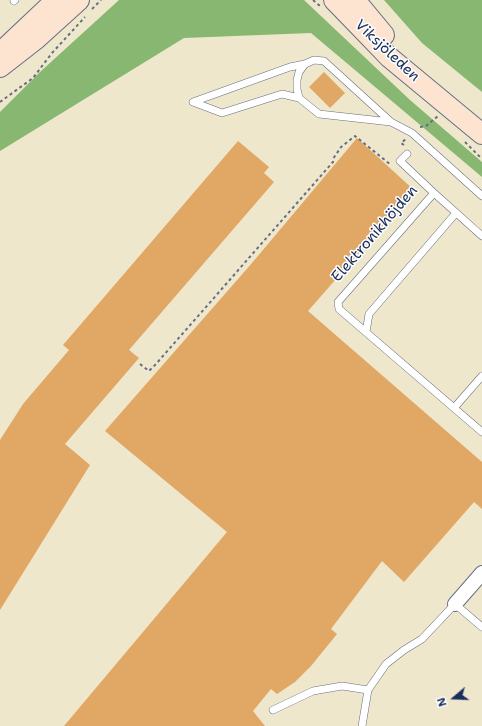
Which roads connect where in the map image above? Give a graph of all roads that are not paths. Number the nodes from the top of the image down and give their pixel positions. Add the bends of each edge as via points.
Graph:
1 (56, 0) edge
2 (334, 0) edge
3 (355, 0) edge
4 (86, 9) edge
5 (0, 52) edge
6 (305, 64) junction
7 (0, 67) edge
8 (424, 85) junction
9 (299, 98) junction
10 (391, 122) junction
11 (482, 134) edge
12 (407, 154) dead end
13 (434, 193) junction
14 (482, 196) edge
15 (456, 213) junction
16 (482, 236) edge
17 (366, 332) junction
18 (482, 376) edge
19 (454, 408) junction
20 (482, 432) edge
21 (482, 573) edge
22 (455, 604) junction
23 (482, 627) edge
24 (368, 690) junction
25 (273, 710) dead end
26 (362, 726) edge

1 - 5 main road
2 - 8 main road, Viksjöleden via 389,57
3 - 8 main road, Viksjöleden
4 - 7 main road via 36,39
6 - 9 lane via 297,80
6 - 9 lane via 193,102 222,113 282,94
6 - 10 lane via 314,60 324,61
8 - 11 main road, Viksjöleden
9 - 10 lane via 319,114
10 - 14 lane via 412,133
12 - 13 lane, Elektronikhöjden via 400,161
13 - 15 lane, Elektronikhöjden
13 - 17 lane, Elektronikhöjden via 338,302 339,309
15 - 16 lane, Elektronikhöjden
15 - 17 lane via 369,314
17 - 19 lane, Elektronikhöjden
18 - 19 lane
19 - 20 lane, Elektronikhöjden
21 - 22 street
22 - 23 lane
22 - 24 lane via 422,640 386,664
24 - 25 lane via 342,686 313,692
24 - 26 lane

